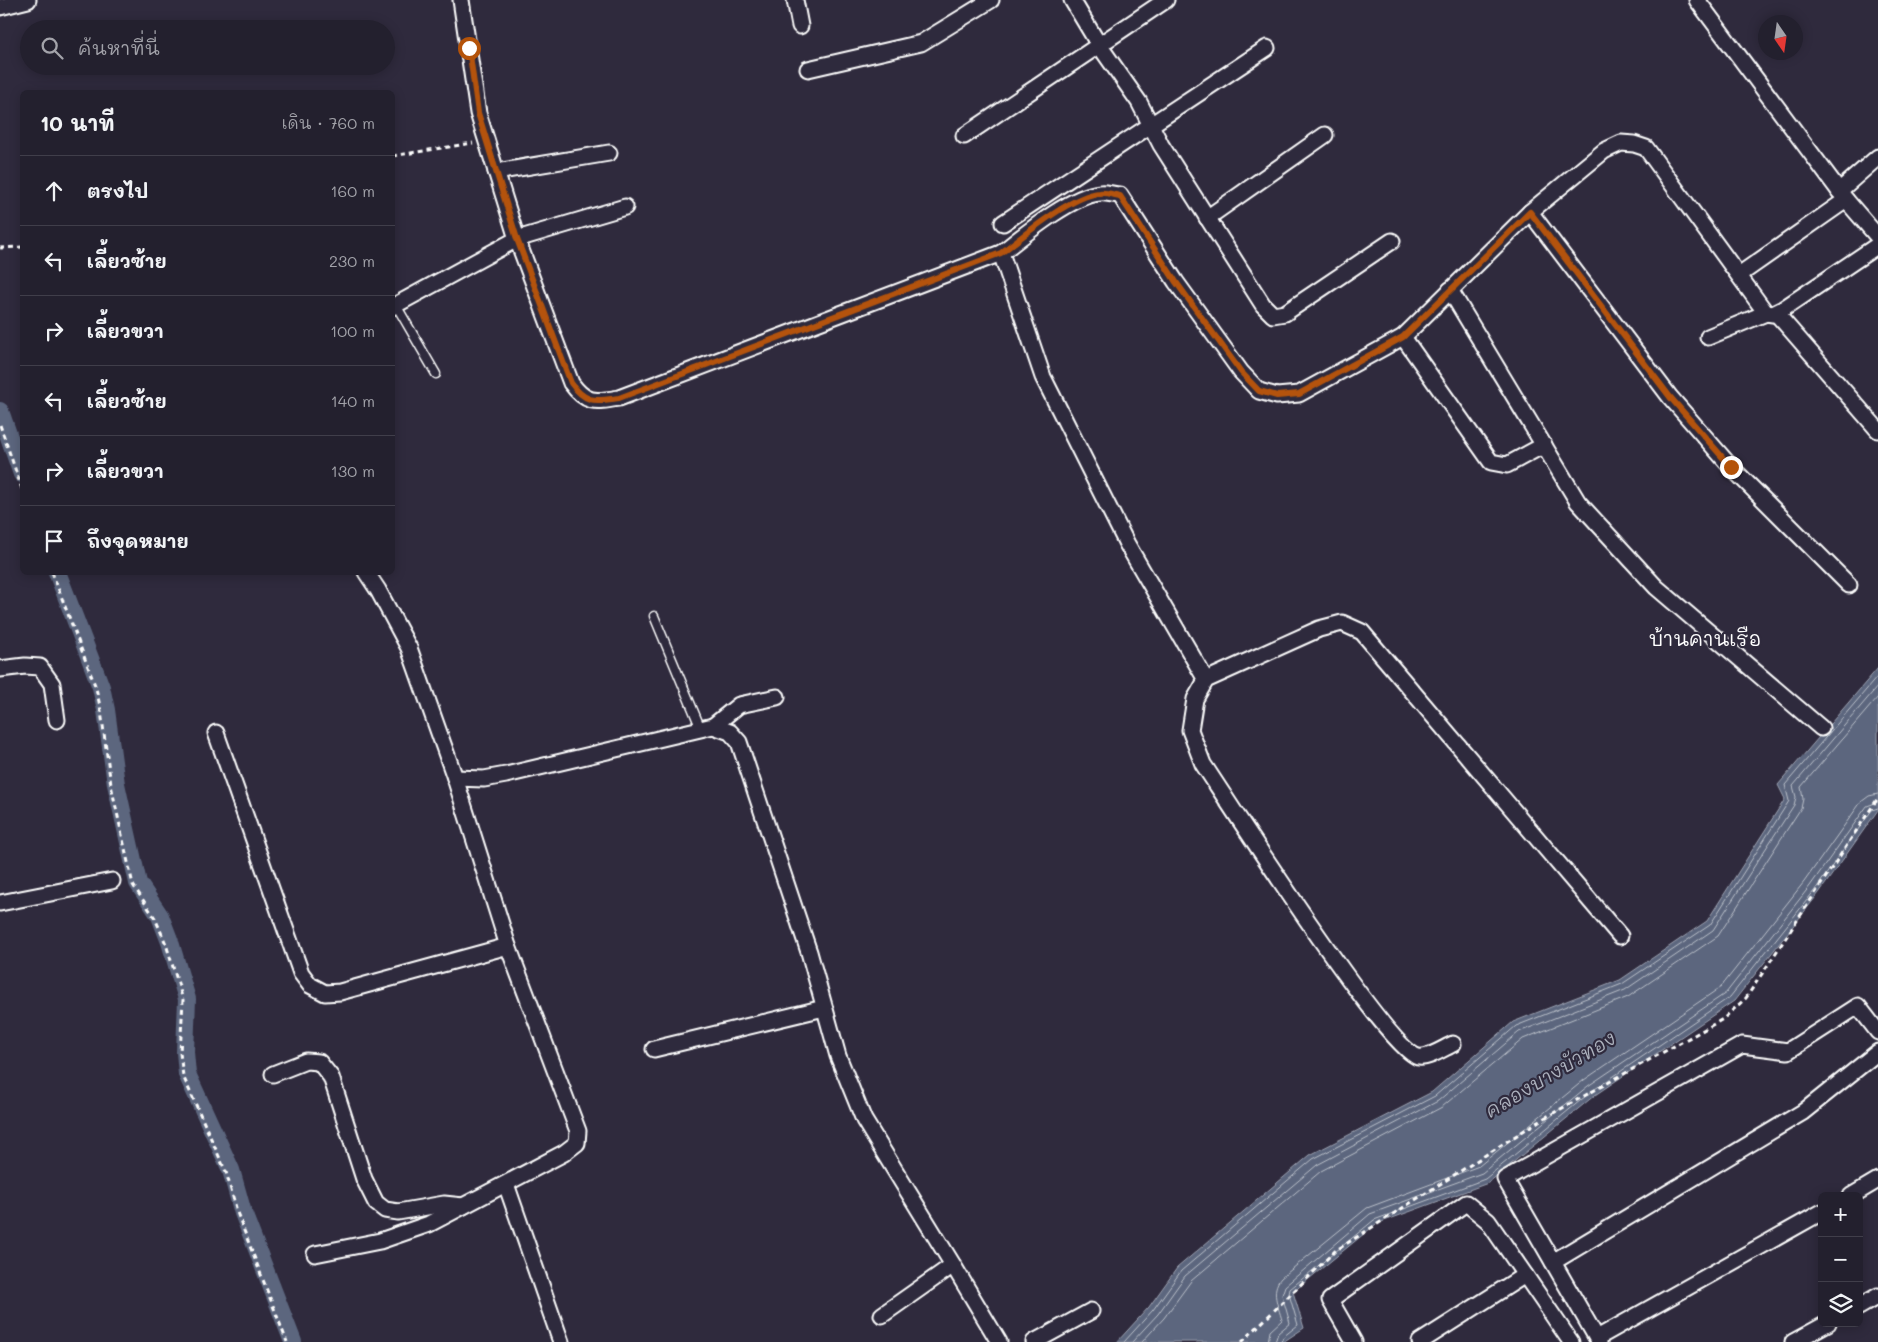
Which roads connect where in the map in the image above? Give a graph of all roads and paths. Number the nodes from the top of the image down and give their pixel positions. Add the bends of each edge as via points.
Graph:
1 (28, 0) edge
2 (461, 0) edge
3 (795, 0) edge
4 (991, 0) edge
5 (1072, 0) edge
6 (1166, 0) edge
7 (1697, 0) edge
8 (0, 7) edge
9 (800, 26) dead end
10 (1099, 45) junction
11 (1267, 48) dead end
12 (808, 69) dead end
13 (1150, 126) junction
14 (1325, 135) dead end
15 (964, 136) dead end
16 (486, 141) junction
17 (609, 153) dead end
18 (395, 156) edge
19 (1878, 157) edge
20 (496, 172) junction
21 (1843, 195) junction
22 (625, 207) dead end
23 (1530, 212) junction
24 (1207, 218) junction
25 (1003, 223) dead end
26 (1878, 238) edge
27 (517, 239) junction
28 (1392, 241) dead end
29 (1878, 245) edge
30 (20, 247) edge
31 (0, 248) edge
32 (1001, 253) junction
33 (1739, 275) junction
34 (1450, 290) junction
35 (395, 305) edge
36 (395, 308) edge
37 (1771, 313) junction
38 (1403, 337) junction
39 (1708, 337) dead end
40 (436, 374) dead end
41 (0, 425) edge
42 (1878, 430) edge
43 (1544, 445) junction
44 (20, 483) edge
45 (53, 575) edge
46 (368, 575) edge
47 (1850, 585) dead end
48 (654, 616) dead end
49 (0, 669) edge
50 (1206, 680) junction
51 (777, 696) dead end
52 (57, 720) dead end
53 (707, 728) junction
54 (1821, 728) dead end
55 (216, 733) dead end
56 (454, 778) junction
57 (1878, 798) edge
58 (112, 881) dead end
59 (0, 903) edge
60 (1620, 936) dead end
61 (508, 946) junction
62 (824, 1008) junction
63 (1878, 1032) edge
64 (1453, 1044) dead end
65 (654, 1049) dead end
66 (1878, 1052) edge
67 (273, 1074) dead end
68 (1878, 1180) edge
69 (506, 1184) junction
70 (1858, 1192) edge
71 (463, 1206) junction
72 (1818, 1214) edge
73 (316, 1254) dead end
74 (1553, 1262) junction
75 (954, 1265) junction
76 (1525, 1275) junction
77 (1878, 1296) edge
78 (1863, 1304) edge
79 (1091, 1311) dead end
80 (882, 1315) dead end
81 (1821, 1327) edge
82 (1598, 1340) edge
83 (288, 1342) edge
84 (561, 1342) edge
85 (999, 1342) edge
86 (1034, 1342) edge
87 (1242, 1342) edge
88 (1354, 1342) edge
89 (1420, 1342) edge
90 (1571, 1342) edge
91 (1793, 1342) edge

1 - 8 street
2 - 16 street via 478,113
3 - 9 street
4 - 12 street via 921,43
5 - 10 street
6 - 10 street
7 - 21 street
10 - 13 street via 1139,102
10 - 15 street
11 - 13 street
13 - 24 street
13 - 25 street
14 - 24 street
16 - 18 path
16 - 20 street
17 - 20 street
19 - 21 street
20 - 27 street
21 - 26 street
21 - 33 street
22 - 27 street
23 - 33 street via 1604,151 1621,143 1634,144 1646,148
23 - 34 street
23 - 47 street via 1670,397 1731,467
24 - 28 street via 1263,305 1273,315 1285,313
27 - 32 street via 571,383 580,395 595,402 619,398
27 - 35 street
29 - 37 street
30 - 31 path
32 - 38 street via 1078,199 1100,193 1120,196 1176,282 1241,372 1259,391 1277,396 1299,394
32 - 50 street via 1043,377 1127,544
33 - 37 street
34 - 38 street
34 - 43 street
36 - 40 lane
37 - 39 street
37 - 42 street
38 - 43 street via 1491,462 1507,465
41 - 44 path
43 - 54 street via 1578,502 1656,587
45 - 83 path via 102,711 111,785 133,885 155,918 183,1000 180,1053 183,1076 226,1172 238,1215
46 - 56 street via 409,648
48 - 53 lane
49 - 52 street via 40,667 52,684
50 - 60 street via 1319,629 1342,623 1362,632
50 - 64 street via 1195,699 1190,730 1203,764 1345,975 1405,1049 1418,1057 1428,1056
51 - 53 street via 739,705
53 - 56 street via 506,775 484,779
53 - 62 street via 730,732 739,742 809,952
55 - 61 street via 285,933 301,973 310,985 324,993 340,992
56 - 61 street
57 - 87 path via 1746,998 1723,1019 1547,1117 1335,1251
58 - 59 street
61 - 69 street via 578,1132 577,1143 564,1154
62 - 65 street
62 - 75 street via 838,1056 864,1120
63 - 74 street via 1858,1006 1788,1051 1742,1045 1505,1179
66 - 74 street via 1803,1112
67 - 71 street via 306,1061 319,1062 331,1077 364,1179 376,1203 385,1210 398,1212 444,1204
68 - 70 street
69 - 71 street
69 - 84 street
71 - 73 street via 429,1224 380,1241
72 - 82 street
74 - 82 street
75 - 80 street
75 - 85 street
76 - 88 street via 1488,1221 1466,1203 1330,1300
76 - 89 street
76 - 90 street
77 - 78 street
79 - 86 street
81 - 91 street

